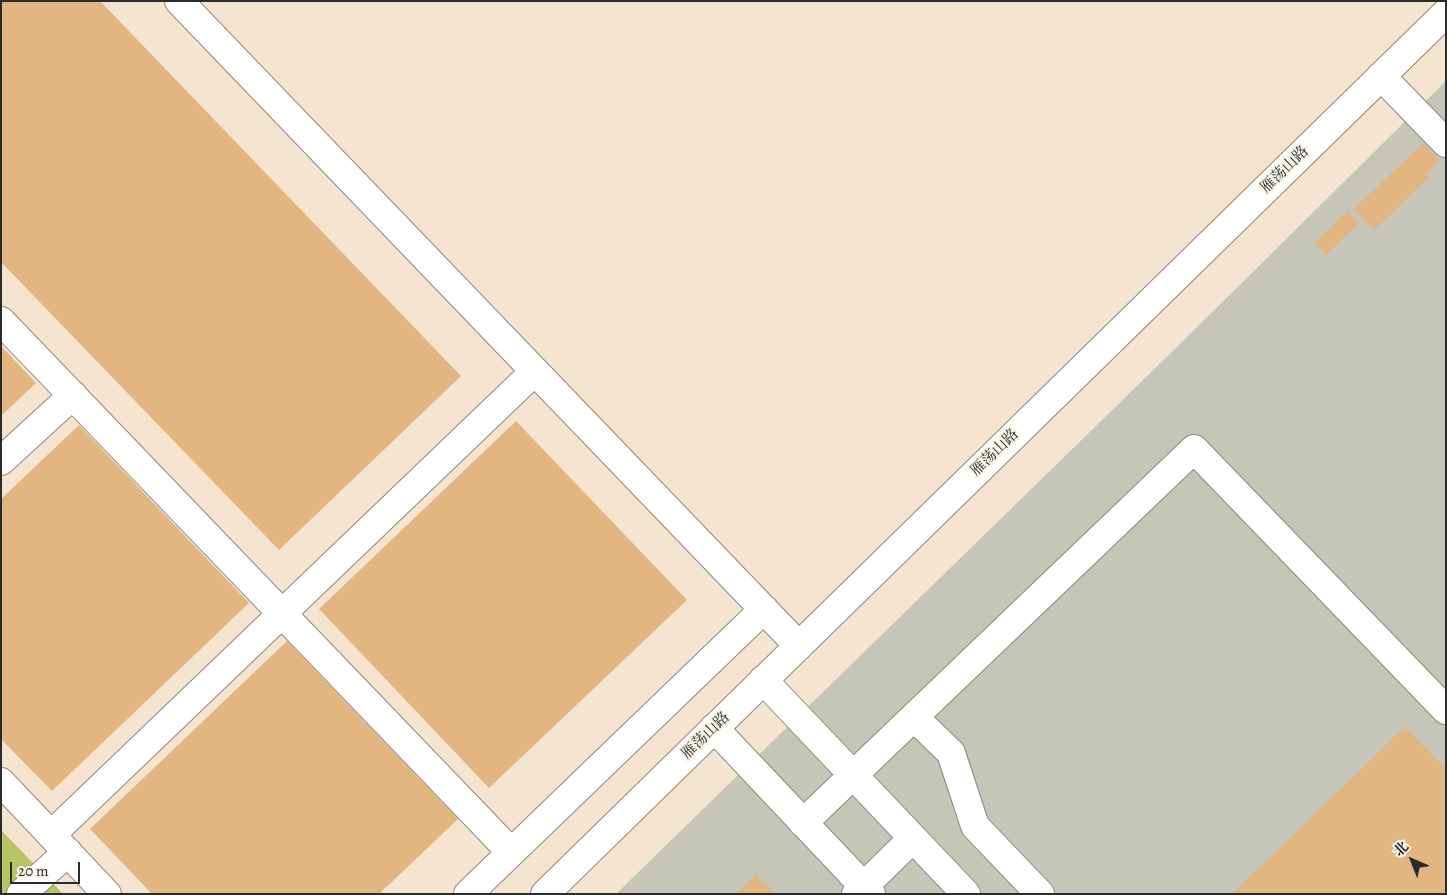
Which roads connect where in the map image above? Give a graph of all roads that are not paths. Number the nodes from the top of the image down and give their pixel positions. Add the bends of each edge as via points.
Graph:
1 (179, 1) edge
2 (1446, 13) edge
3 (1381, 76) junction
4 (1446, 143) edge
5 (1, 321) edge
6 (535, 371) junction
7 (73, 395) junction
8 (1, 461) edge
9 (764, 609) junction
10 (282, 613) junction
11 (799, 646) junction
12 (763, 680) junction
13 (1446, 710) edge
14 (914, 717) junction
15 (714, 728) junction
16 (853, 775) junction
17 (1, 782) edge
18 (803, 823) junction
19 (913, 838) junction
20 (60, 844) junction
21 (512, 852) junction
22 (863, 891) edge
23 (21, 894) edge
24 (107, 894) edge
25 (468, 894) edge
26 (545, 894) edge
27 (966, 894) edge
28 (1040, 894) edge

1 - 6 street
2 - 3 street, 雁荡山路
3 - 4 street
3 - 11 street, 雁荡山路
5 - 7 street
6 - 9 street
6 - 10 street
7 - 8 street
7 - 10 street
9 - 11 street
9 - 21 street
10 - 20 street
10 - 21 street
11 - 12 street, 雁荡山路
12 - 15 street, 雁荡山路
12 - 16 street
13 - 14 street via 1194,449
14 - 16 street
14 - 28 street via 951,753 975,826
15 - 18 street
15 - 26 street, 雁荡山路
16 - 18 street
16 - 19 street
17 - 20 street
18 - 22 street
19 - 22 street
19 - 27 street
20 - 23 street
20 - 24 street
21 - 25 street

